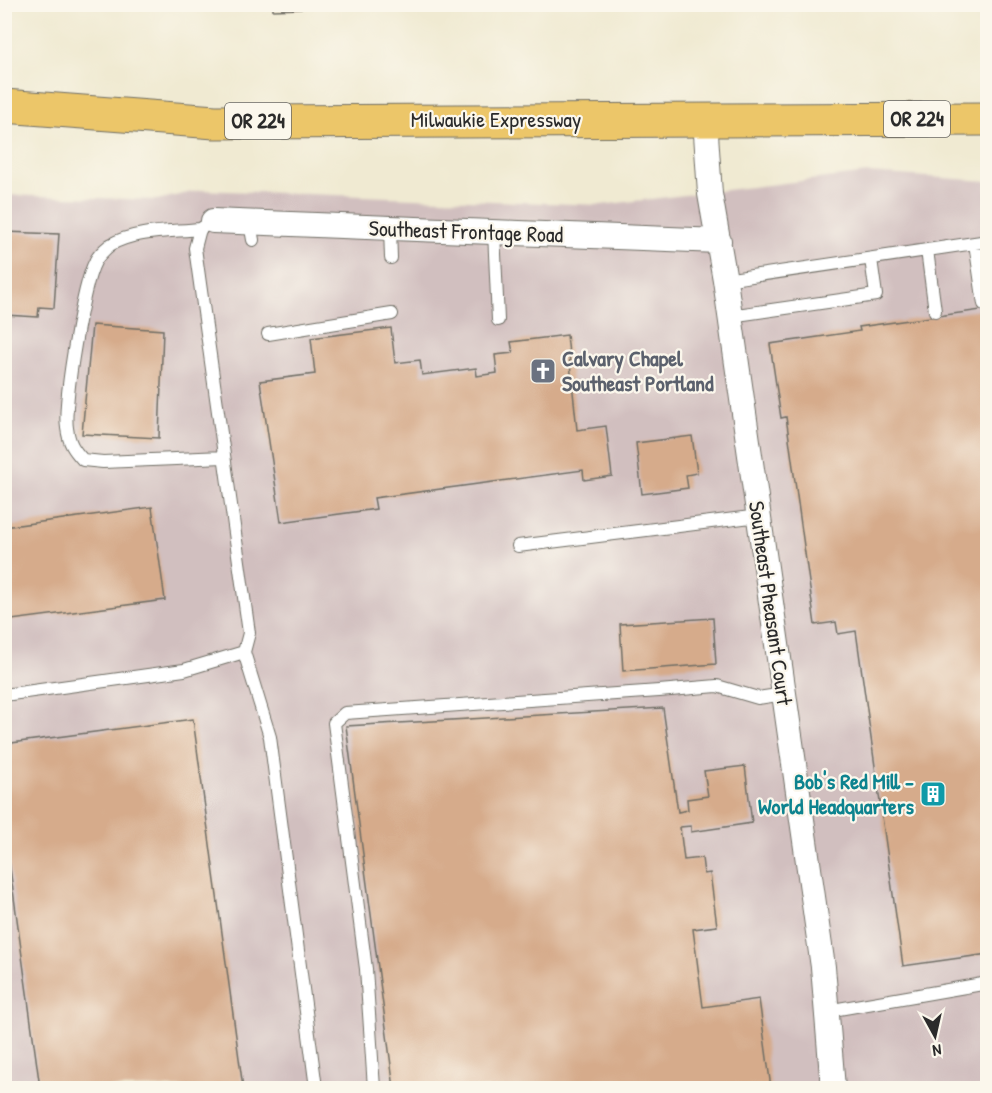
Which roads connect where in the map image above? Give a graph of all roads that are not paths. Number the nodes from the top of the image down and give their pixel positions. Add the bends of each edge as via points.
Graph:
1 (4, 106) edge
2 (705, 119) junction
3 (987, 119) edge
4 (206, 225) junction
5 (390, 228) junction
6 (495, 232) junction
7 (719, 241) junction
8 (981, 242) edge
9 (927, 250) junction
10 (391, 258) dead end
11 (871, 259) junction
12 (725, 280) junction
13 (984, 304) dead end
14 (935, 310) dead end
15 (392, 315) dead end
16 (730, 316) junction
17 (498, 320) dead end
18 (268, 334) dead end
19 (224, 458) junction
20 (759, 516) junction
21 (518, 546) dead end
22 (244, 652) junction
23 (784, 694) junction
24 (4, 695) edge
25 (987, 983) edge
26 (827, 1011) junction
27 (316, 1089) edge
28 (374, 1089) edge
29 (833, 1089) edge

1 - 2 highway, Milwaukie Expressway / OR 224 via 214,122
2 - 3 highway, Milwaukie Expressway / OR 224
2 - 7 street, Southeast Pheasant Court via 710,194
4 - 5 street, Southeast Frontage Road via 252,232
4 - 19 lane via 195,248
4 - 19 lane via 134,237 110,245 95,261 74,358 66,426 70,446 83,460
5 - 6 street, Southeast Frontage Road
5 - 10 lane
6 - 7 street, Southeast Frontage Road
6 - 17 lane
7 - 12 street, Southeast Pheasant Court
8 - 9 lane
8 - 13 lane
9 - 11 lane
9 - 14 lane
11 - 12 lane
11 - 16 lane via 876,295
12 - 16 street, Southeast Pheasant Court
15 - 18 lane
16 - 20 street, Southeast Pheasant Court
19 - 22 lane via 249,633
20 - 21 lane
20 - 23 street, Southeast Pheasant Court
22 - 24 lane via 184,670
22 - 27 lane via 270,737
23 - 26 street, Southeast Pheasant Court
23 - 28 lane via 758,698 717,686 688,687 345,713 334,723 366,969
25 - 26 lane
26 - 29 street, Southeast Pheasant Court

